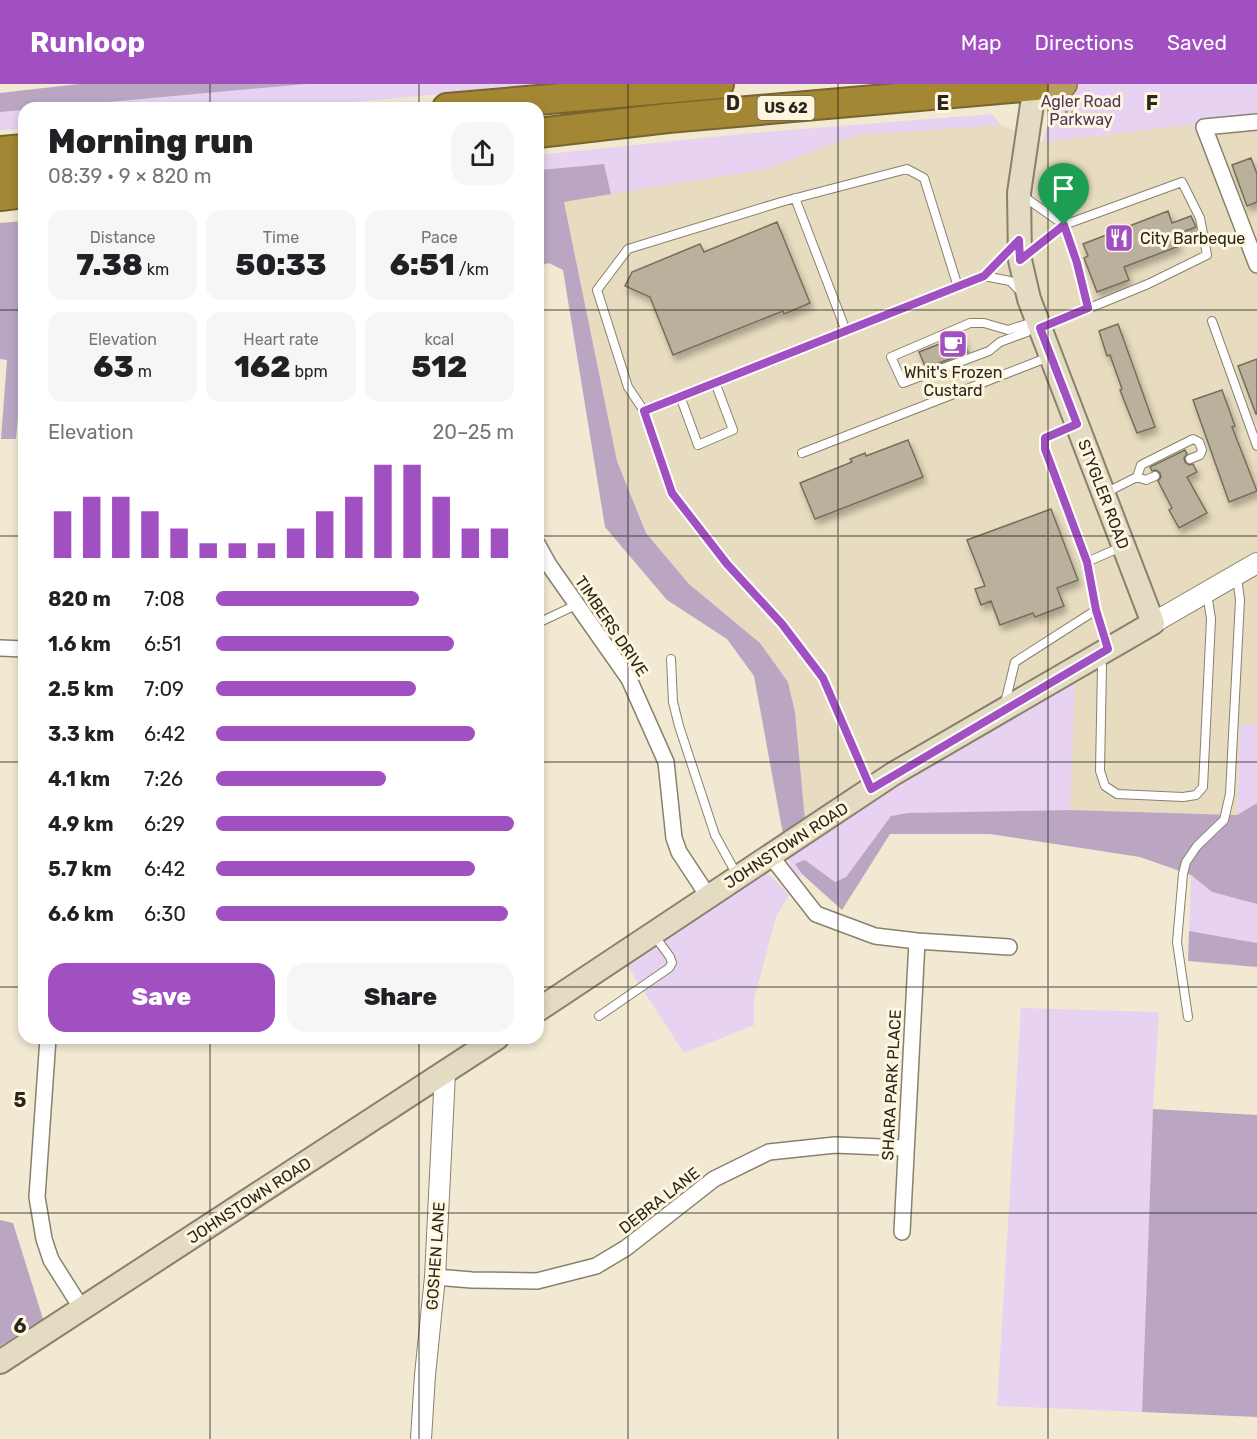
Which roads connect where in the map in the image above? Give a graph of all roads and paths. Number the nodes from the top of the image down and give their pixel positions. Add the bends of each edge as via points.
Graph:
1 (719, 84) edge
2 (1064, 84) edge
3 (1035, 85) edge
4 (515, 102) edge
5 (1257, 122) edge
6 (544, 132) edge
7 (18, 150) edge
8 (0, 151) edge
9 (18, 174) edge
10 (0, 176) edge
11 (1019, 193) junction
12 (18, 194) edge
13 (0, 196) edge
14 (795, 198) junction
15 (1064, 225) junction
16 (1252, 238) edge
17 (1019, 250) junction
18 (1257, 265) edge
19 (984, 276) junction
20 (958, 286) junction
21 (1029, 299) junction
22 (1088, 308) junction
23 (1212, 321) dead end
24 (1035, 324) junction
25 (846, 332) junction
26 (1050, 356) junction
27 (715, 382) junction
28 (680, 396) junction
29 (644, 411) junction
30 (1077, 424) junction
31 (1257, 446) edge
32 (802, 453) dead end
33 (1190, 459) dead end
34 (1155, 476) dead end
35 (1137, 477) junction
36 (1104, 494) junction
37 (1124, 546) junction
38 (544, 556) edge
39 (1087, 562) junction
40 (1257, 563) edge
41 (1237, 575) junction
42 (1207, 592) junction
43 (576, 605) junction
44 (1096, 610) junction
45 (544, 620) edge
46 (1153, 623) junction
47 (0, 648) edge
48 (18, 649) edge
49 (1103, 652) junction
50 (671, 659) dead end
51 (1003, 710) junction
52 (871, 789) junction
53 (770, 855) junction
54 (737, 877) junction
55 (708, 896) junction
56 (653, 934) junction
57 (917, 941) junction
58 (1009, 947) dead end
59 (544, 1006) edge
60 (599, 1016) dead end
61 (1188, 1017) dead end
62 (48, 1044) edge
63 (488, 1044) edge
64 (445, 1073) junction
65 (905, 1148) junction
66 (902, 1232) dead end
67 (435, 1277) junction
68 (82, 1309) junction
69 (0, 1362) edge
70 (421, 1439) edge

1 - 4 highway
2 - 3 highway, US 62
3 - 6 highway, US 62
3 - 11 main road, STYGLER ROAD
5 - 16 street via 1204,127
7 - 8 highway
9 - 10 highway
11 - 15 lane
11 - 17 main road, STYGLER ROAD
12 - 13 highway
14 - 20 lane via 907,169 924,178
14 - 25 lane
14 - 29 lane via 628,249 597,290 628,387
15 - 17 lane
15 - 22 lane
15 - 22 lane via 1182,182 1200,218 1208,255
16 - 18 street
17 - 19 lane
17 - 21 main road, STYGLER ROAD
19 - 20 lane
19 - 21 lane via 1010,281
20 - 25 lane
21 - 24 main road, STYGLER ROAD
22 - 24 lane
23 - 31 lane
24 - 24 lane via 1008,330 970,323 891,357 903,383 989,351
24 - 26 main road, STYGLER ROAD
25 - 27 lane
26 - 30 main road, STYGLER ROAD
26 - 32 lane
27 - 28 lane
27 - 28 lane via 733,430 698,445
28 - 29 lane
29 - 52 lane via 672,493 823,678
30 - 36 main road, STYGLER ROAD
30 - 39 lane via 1045,438 1045,449
33 - 35 lane via 1202,450 1193,439 1141,465
34 - 35 lane via 1146,480
35 - 36 lane
36 - 37 main road, STYGLER ROAD
37 - 39 lane
37 - 46 main road, STYGLER ROAD
38 - 43 street, TIMBERS DRIVE
39 - 44 lane
40 - 41 street, JOHNSTOWN ROAD
41 - 42 street, JOHNSTOWN ROAD
41 - 61 lane via 1240,600 1230,794 1224,820 1197,846 1183,874 1177,942
42 - 46 street, JOHNSTOWN ROAD
42 - 49 lane via 1211,619 1203,787 1196,795 1117,794 1105,786 1100,771
43 - 45 lane
43 - 55 street, TIMBERS DRIVE via 629,679 666,762 679,852
44 - 49 lane
44 - 51 lane via 1015,662
46 - 49 main road, JOHNSTOWN ROAD
47 - 48 street
49 - 51 main road, JOHNSTOWN ROAD
50 - 54 lane via 673,702 679,726 715,835
51 - 52 main road, JOHNSTOWN ROAD
52 - 53 main road, JOHNSTOWN ROAD
53 - 54 main road, JOHNSTOWN ROAD
53 - 57 street via 816,914 875,936
54 - 55 main road, JOHNSTOWN ROAD
55 - 56 main road, JOHNSTOWN ROAD
56 - 59 main road, JOHNSTOWN ROAD
56 - 60 lane via 670,957 669,968
57 - 58 street
57 - 65 street, SHARA PARK PLACE
62 - 68 street via 37,1197 51,1260
63 - 64 main road, JOHNSTOWN ROAD
64 - 67 street, GOSHEN LANE
64 - 68 main road, JOHNSTOWN ROAD
65 - 66 street, SHARA PARK PLACE
65 - 67 street, DEBRA LANE via 835,1145 769,1152 714,1179 626,1248 596,1266 537,1281
67 - 70 street, GOSHEN LANE
68 - 69 main road, JOHNSTOWN ROAD

